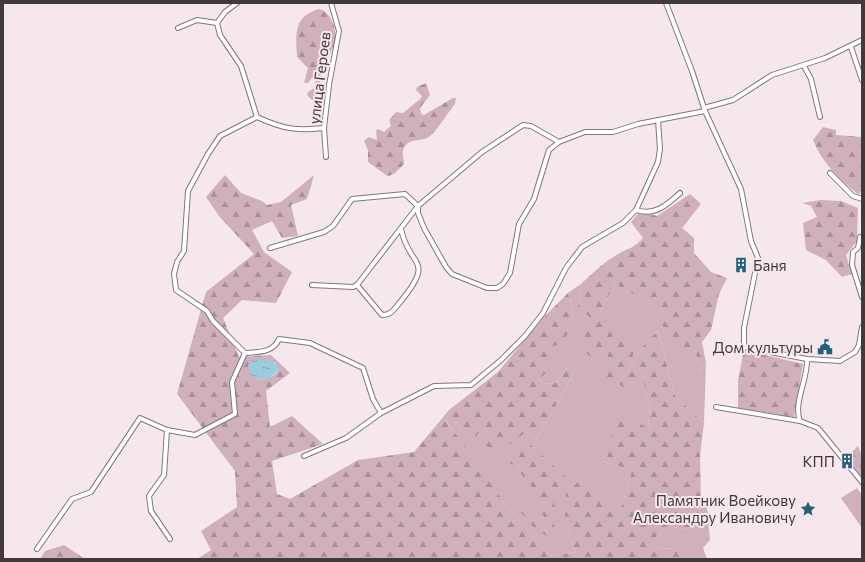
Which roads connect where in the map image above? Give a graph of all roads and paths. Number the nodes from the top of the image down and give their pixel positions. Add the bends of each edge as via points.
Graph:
1 (237, 3) edge
2 (331, 3) edge
3 (666, 3) edge
4 (217, 23) junction
5 (178, 28) dead end
6 (862, 40) edge
7 (850, 47) junction
8 (804, 66) junction
9 (862, 80) edge
10 (704, 109) junction
11 (257, 117) junction
12 (820, 117) dead end
13 (658, 120) junction
14 (324, 128) junction
15 (559, 142) junction
16 (326, 157) dead end
17 (830, 173) dead end
18 (680, 193) dead end
19 (862, 199) edge
20 (418, 206) junction
21 (636, 210) junction
22 (401, 229) junction
23 (860, 237) dead end
24 (270, 248) dead end
25 (312, 285) dead end
26 (357, 285) junction
27 (862, 297) edge
28 (862, 327) edge
29 (245, 353) junction
30 (807, 359) junction
31 (716, 407) dead end
32 (381, 413) junction
33 (800, 421) junction
34 (167, 430) junction
35 (304, 456) dead end
36 (862, 482) edge
37 (170, 539) dead end
38 (37, 549) dead end

1 - 4 street via 224,12
2 - 14 street, улица Героев via 339,31
3 - 10 street
4 - 5 street via 197,20
4 - 11 street via 220,35 241,66
6 - 7 street
7 - 8 street
7 - 9 street
8 - 10 street via 772,76 733,100
8 - 12 street via 811,79
10 - 13 street
10 - 30 street via 741,190 750,240 758,258 744,328 744,346
11 - 14 street via 272,124 300,130
11 - 29 street via 220,136 188,191 184,251 177,262 174,274 176,290 207,311 213,321
13 - 15 street via 613,132 585,132
13 - 21 street via 658,162
14 - 16 street, улица Героев
15 - 20 street via 531,126 522,125 482,152
15 - 20 street via 549,150 534,199 519,224 510,273 504,284 497,288 487,288 452,274 439,256 422,223
17 - 19 street via 853,196
18 - 21 street via 665,207 655,211 644,213
20 - 22 street
20 - 24 street via 405,194 352,199 333,226 324,232
21 - 32 street via 623,223 582,247 566,268 543,313 525,336 471,385 434,386
22 - 26 street
22 - 26 street via 402,237 417,263 418,278 392,313 382,315
23 - 27 street via 858,248 853,252 852,265
25 - 26 street
28 - 30 street via 859,345 849,356 840,361
29 - 32 street via 271,349 279,339 310,343 363,368 373,399
29 - 34 street via 232,382 235,414 195,435
30 - 33 street via 797,412
31 - 33 street
32 - 35 street via 346,438
33 - 36 street via 818,428
34 - 37 street via 164,475 149,496 151,511
34 - 38 street via 140,418 91,492 72,498

